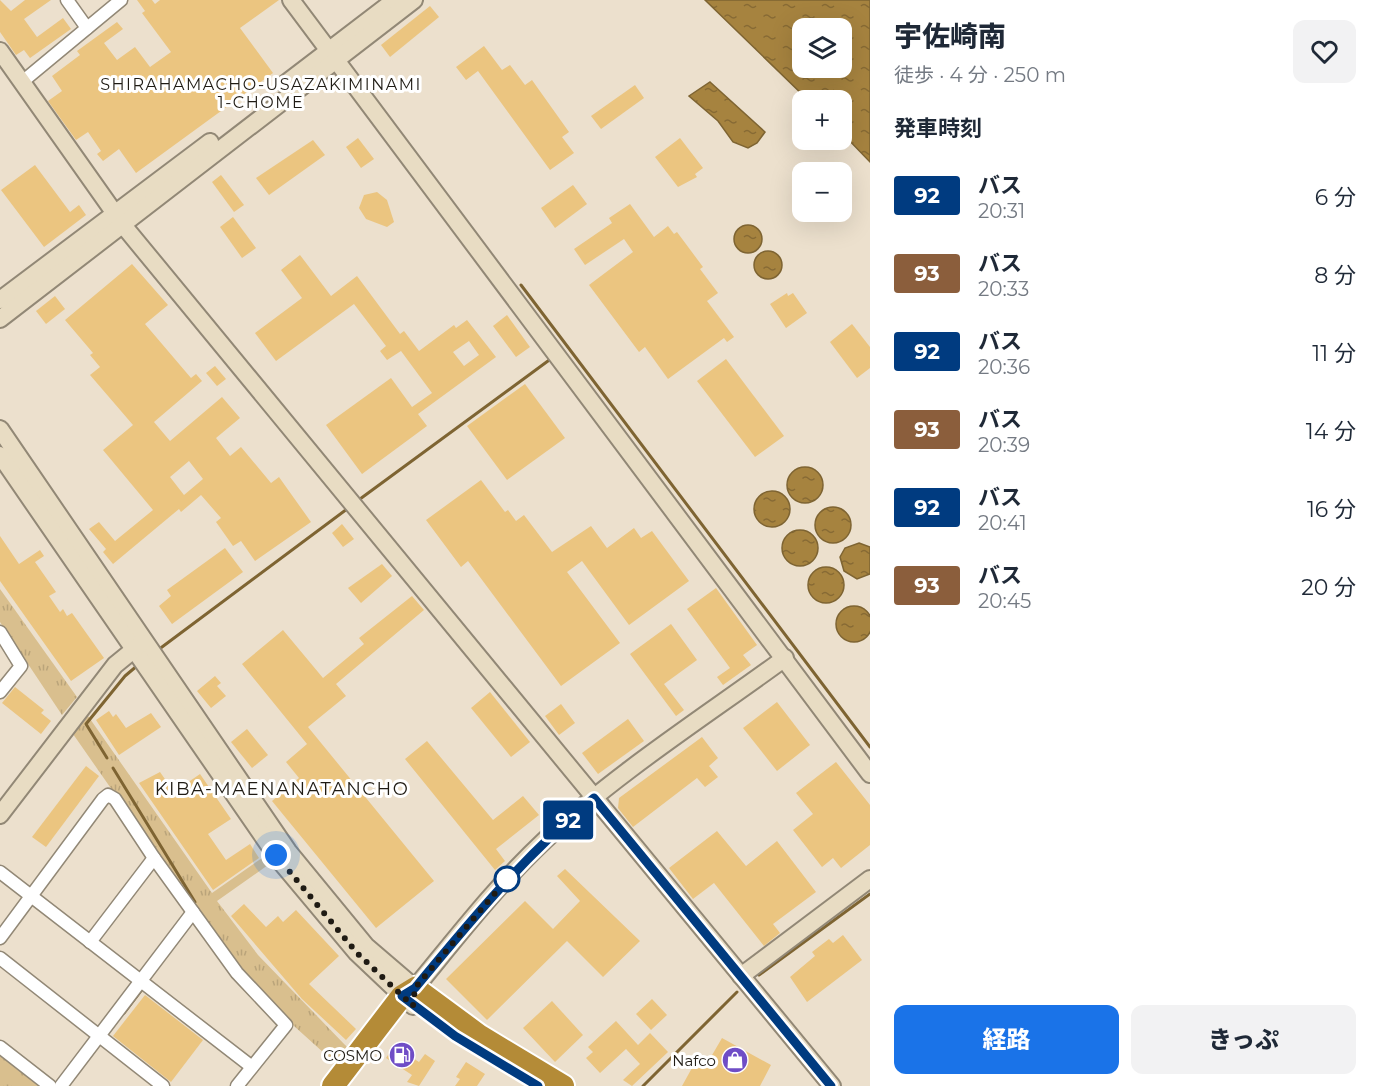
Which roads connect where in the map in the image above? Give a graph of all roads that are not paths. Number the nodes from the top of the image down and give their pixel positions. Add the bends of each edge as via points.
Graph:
1 (67, 0) edge
2 (121, 0) edge
3 (291, 0) edge
4 (395, 0) edge
5 (414, 0) edge
6 (87, 28) junction
7 (1, 56) edge
8 (332, 56) junction
9 (21, 82) junction
10 (119, 220) junction
11 (0, 300) edge
12 (0, 319) edge
13 (0, 429) edge
14 (0, 455) edge
15 (0, 632) edge
16 (138, 645) junction
17 (785, 658) junction
18 (0, 692) edge
19 (870, 774) edge
20 (594, 798) junction
21 (0, 815) edge
22 (154, 858) junction
23 (0, 872) edge
24 (870, 879) edge
25 (30, 897) junction
26 (193, 912) junction
27 (1, 933) edge
28 (90, 942) junction
29 (0, 958) edge
30 (741, 976) junction
31 (140, 981) junction
32 (410, 997) junction
33 (99, 1035) junction
34 (0, 1047) edge
35 (252, 1067) junction
36 (50, 1086) edge
37 (61, 1086) edge
38 (163, 1086) edge
39 (237, 1086) edge
40 (333, 1086) edge
41 (351, 1086) edge
42 (538, 1086) edge
43 (562, 1086) edge
44 (831, 1086) edge

1 - 6 street
2 - 6 street
3 - 8 street
4 - 8 street
5 - 8 street
6 - 9 street
7 - 9 street
8 - 10 street
8 - 17 street
9 - 10 street
10 - 11 street
10 - 12 street
10 - 20 street
13 - 16 street
14 - 16 street
15 - 18 street via 21,666
16 - 21 street via 115,665
16 - 32 street via 280,861 357,953
17 - 19 street
17 - 20 street
20 - 30 street
20 - 32 street via 498,887
22 - 25 street via 108,795
22 - 26 street
22 - 28 street
23 - 25 street
24 - 30 street
25 - 27 street
25 - 28 street
26 - 31 street
26 - 35 street via 237,973 286,1025
28 - 31 street
29 - 33 street
30 - 44 street
31 - 33 street
31 - 35 street
32 - 40 highway
32 - 41 highway
32 - 42 highway via 464,1042
32 - 43 highway
33 - 37 street
33 - 38 street
34 - 36 street
35 - 39 street

